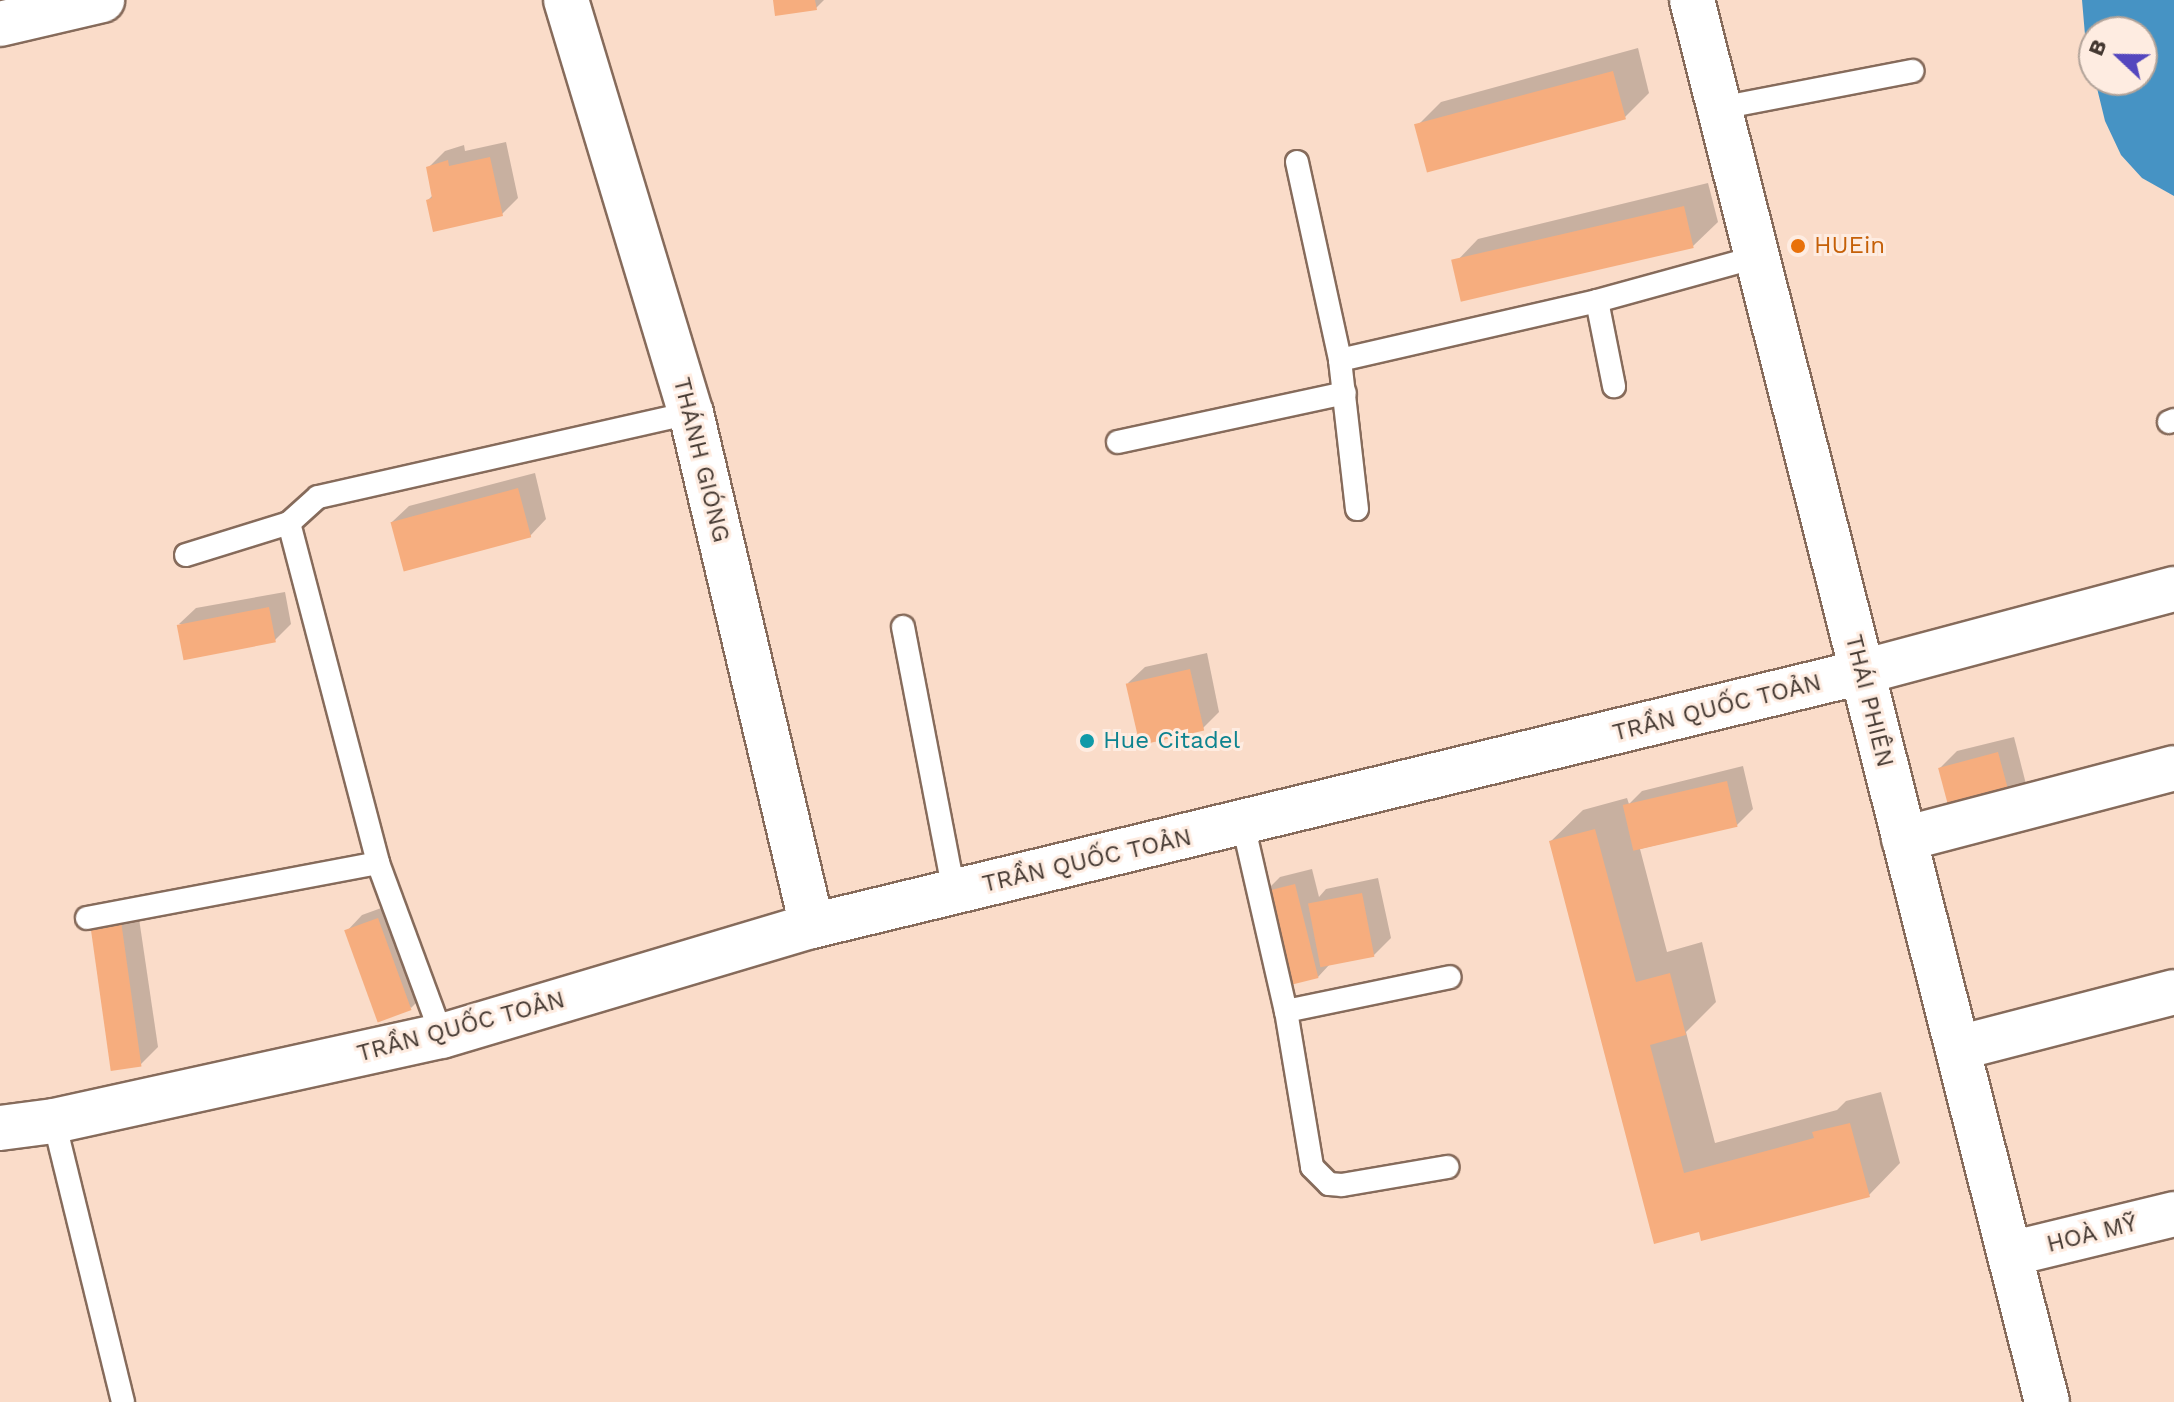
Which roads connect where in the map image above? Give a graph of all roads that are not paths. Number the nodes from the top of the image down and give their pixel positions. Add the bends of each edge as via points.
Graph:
1 (102, 0) edge
2 (566, 0) edge
3 (1692, 0) edge
4 (0, 24) edge
5 (1912, 71) dead end
6 (1720, 108) junction
7 (1297, 162) dead end
8 (1757, 257) junction
9 (1597, 301) junction
10 (1340, 360) junction
11 (1614, 386) dead end
12 (1345, 393) junction
13 (691, 413) junction
14 (1118, 442) dead end
15 (1357, 509) dead end
16 (289, 523) junction
17 (186, 555) dead end
18 (2174, 589) edge
19 (903, 627) dead end
20 (1862, 672) junction
21 (2174, 768) edge
22 (1243, 824) junction
23 (1904, 839) junction
24 (378, 863) junction
25 (954, 893) junction
26 (87, 918) dead end
27 (812, 926) junction
28 (1450, 977) dead end
29 (2174, 992) edge
30 (1286, 1011) junction
31 (442, 1036) junction
32 (1958, 1048) junction
33 (54, 1121) junction
34 (0, 1128) edge
35 (1447, 1167) dead end
36 (2174, 1214) edge
37 (2010, 1254) junction
38 (123, 1402) edge
39 (2047, 1402) edge

1 - 4 street
2 - 13 street, THÁNH GIÓNG
3 - 6 street, THÁI PHIÊN
5 - 6 lane
6 - 8 street, THÁI PHIÊN
7 - 10 lane
8 - 9 lane
8 - 20 street, THÁI PHIÊN
9 - 10 lane
9 - 11 lane
10 - 12 lane
12 - 14 lane
12 - 15 lane
13 - 16 lane via 318,497
13 - 27 street, THÁNH GIÓNG
16 - 17 lane
16 - 24 lane
18 - 20 street, TRẦN QUỐC TOẢN
19 - 25 lane
20 - 22 street, TRẦN QUỐC TOẢN
20 - 23 street, THÁI PHIÊN
21 - 23 street
22 - 25 street, TRẦN QUỐC TOẢN
22 - 30 lane
23 - 32 street, THÁI PHIÊN
24 - 26 lane
24 - 31 lane
25 - 27 street, TRẦN QUỐC TOẢN
27 - 31 street, TRẦN QUỐC TOẢN
28 - 30 lane
29 - 32 street
30 - 35 lane via 1312,1167 1319,1177 1342,1185
31 - 33 street, TRẦN QUỐC TOẢN
32 - 37 street, THÁI PHIÊN
33 - 34 street, TRẦN QUỐC TOẢN
33 - 38 lane
36 - 37 street, HOÀ MỸ
37 - 39 street, THÁI PHIÊN

